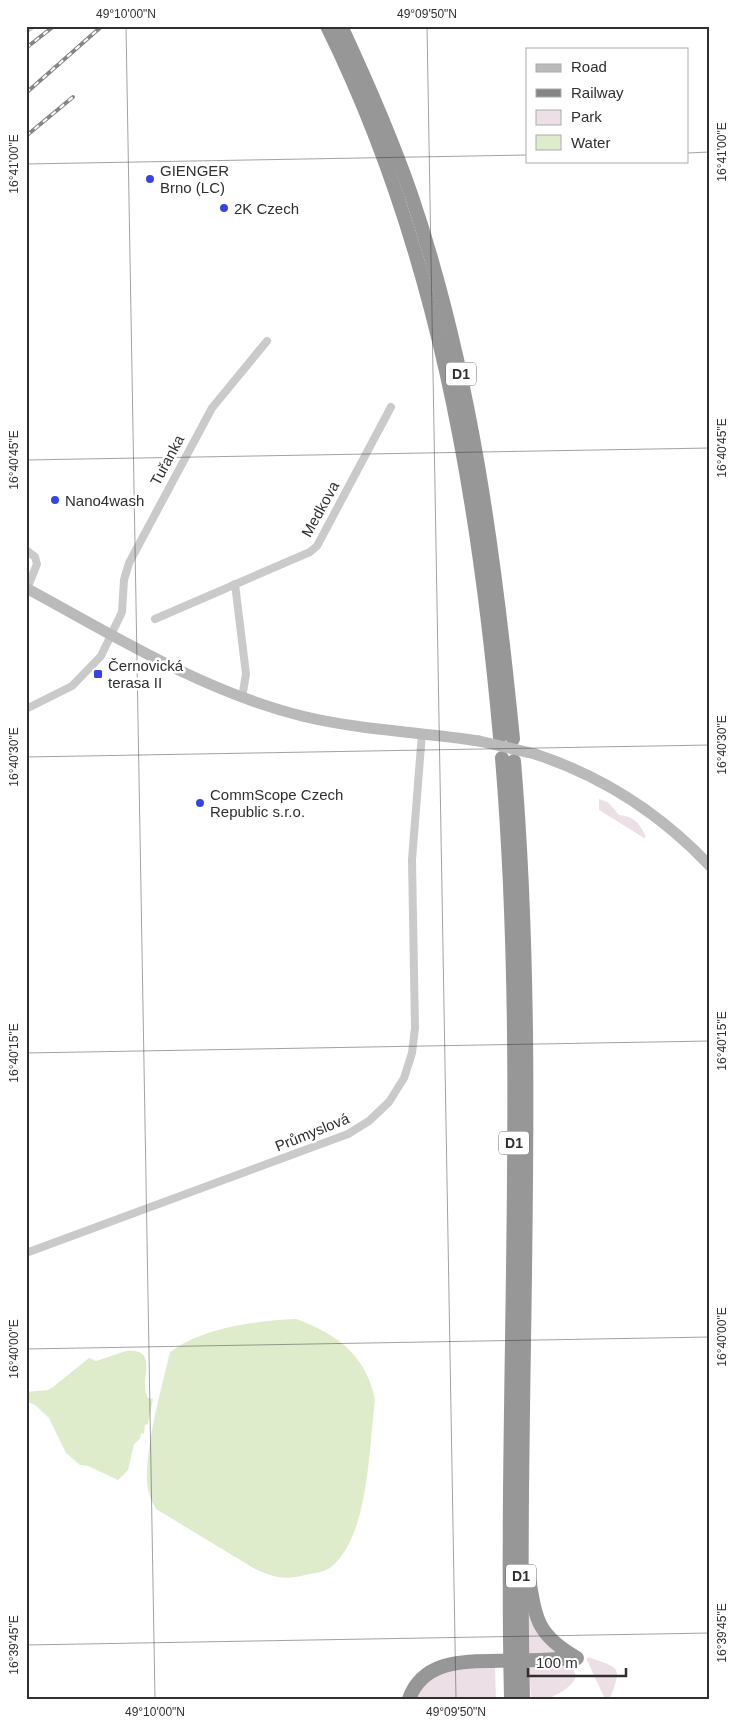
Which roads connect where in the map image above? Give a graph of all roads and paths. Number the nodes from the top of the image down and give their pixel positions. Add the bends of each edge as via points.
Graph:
1 (31, 26) edge
2 (327, 26) edge
3 (341, 26) edge
4 (26, 30) edge
5 (267, 341) dead end
6 (391, 408) dead end
7 (26, 550) edge
8 (235, 584) junction
9 (27, 588) edge
10 (156, 619) dead end
11 (112, 635) junction
12 (242, 698) junction
13 (26, 709) edge
14 (422, 733) junction
15 (710, 866) edge
16 (26, 1253) edge
17 (522, 1454) junction
18 (509, 1642) junction
19 (409, 1699) edge
20 (505, 1699) edge
21 (511, 1699) edge
22 (523, 1699) edge

1 - 4 street
2 - 3 highway, D1 via 395,187 439,334 476,528 506,738 490,545 452,337 412,196
5 - 11 street, Tuřanka via 212,408 129,562 122,612
6 - 8 street, Medkova via 317,546 310,552
7 - 9 street via 35,557 37,564
8 - 10 street, Medkova
8 - 12 street via 246,674
9 - 11 street
11 - 12 street via 201,681
11 - 13 street, Tuřanka via 101,656 72,686
12 - 14 street via 319,720
14 - 15 street, bridge via 479,740 577,769 624,794 666,824
14 - 16 street, Průmyslová via 412,869 414,1040 407,1071 392,1098 373,1118 348,1134
17 - 18 highway, D1 via 527,1099 523,902 508,759 514,1068
17 - 19 highway, bridge via 526,1492 526,1567 533,1603 546,1637 577,1658 463,1662 436,1668 420,1680
17 - 22 highway, D1
18 - 20 highway
18 - 21 highway, D1

